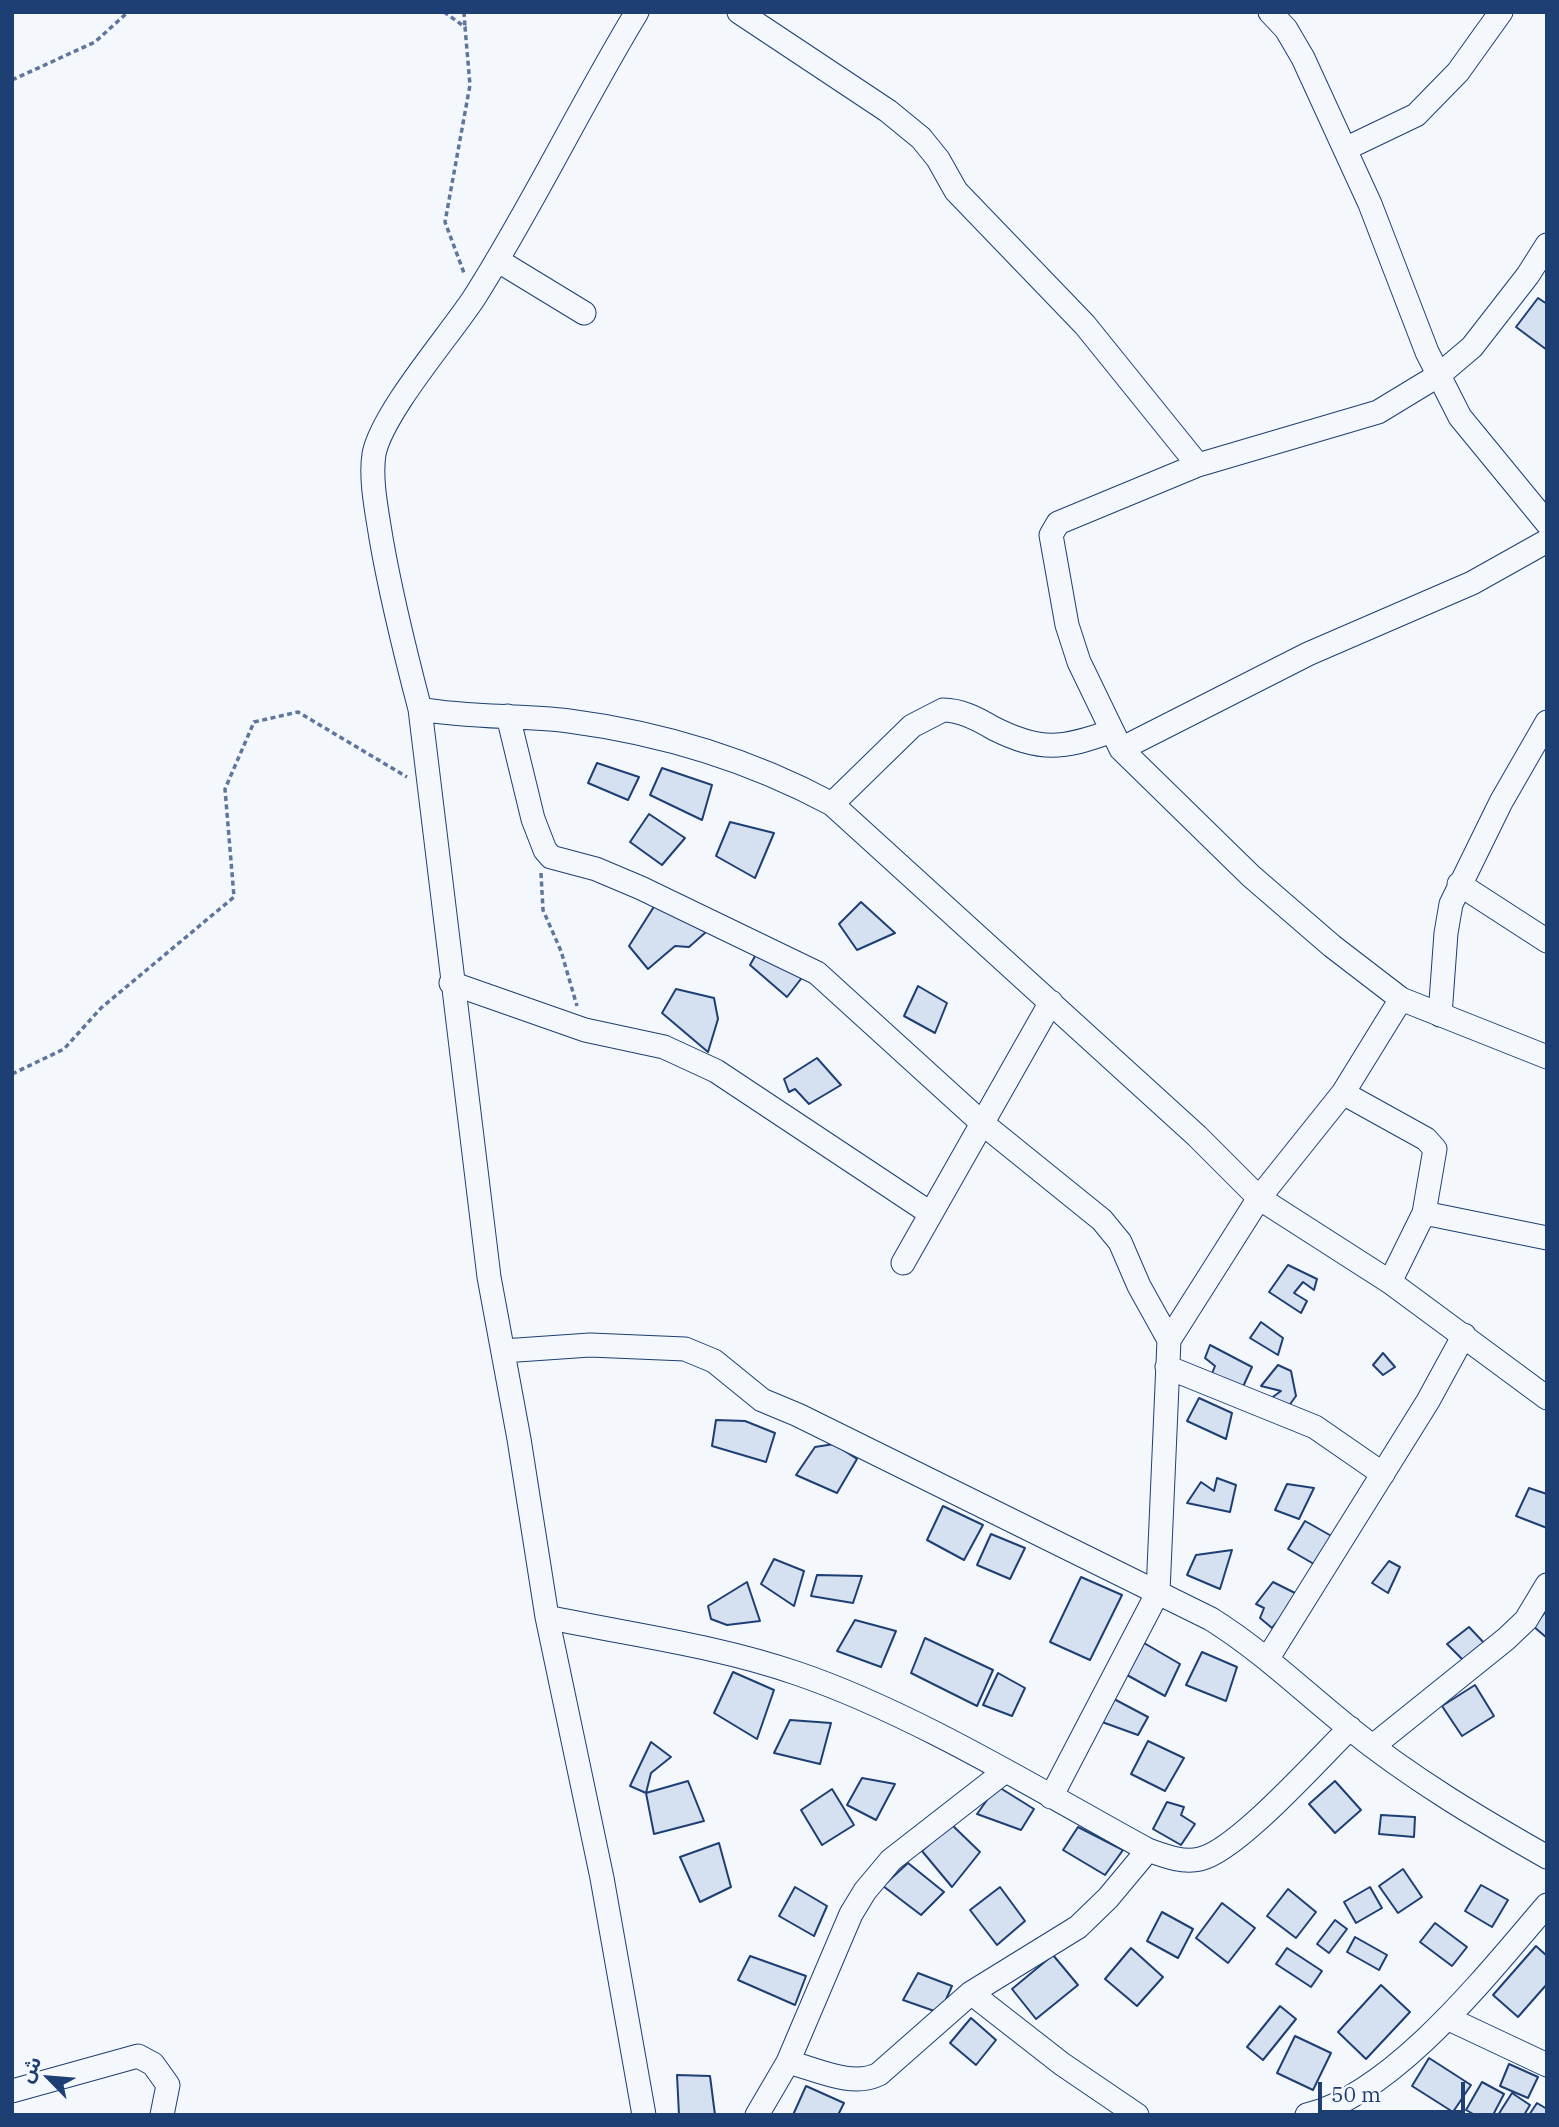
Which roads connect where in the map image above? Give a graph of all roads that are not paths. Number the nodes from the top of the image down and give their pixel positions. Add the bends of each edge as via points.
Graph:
1 (637, 12) edge
2 (739, 12) edge
3 (1270, 12) edge
4 (1501, 12) edge
5 (1345, 149) junction
6 (1547, 245) edge
7 (497, 260) junction
8 (583, 313) dead end
9 (1439, 374) junction
10 (1198, 465) junction
11 (1547, 523) edge
12 (1547, 541) edge
13 (420, 709) junction
14 (508, 716) junction
15 (1547, 722) edge
16 (1116, 740) junction
17 (832, 804) junction
18 (1460, 884) junction
19 (1547, 940) edge
20 (451, 983) junction
21 (1401, 999) junction
22 (1051, 1002) junction
23 (1440, 1015) junction
24 (1547, 1057) edge
25 (1343, 1093) junction
26 (982, 1122) junction
27 (1259, 1198) junction
28 (930, 1213) junction
29 (1424, 1213) junction
30 (1546, 1237) edge
31 (903, 1263) dead end
32 (1390, 1282) junction
33 (1464, 1335) junction
34 (1169, 1340) junction
35 (503, 1351) junction
36 (1167, 1367) junction
37 (1547, 1398) edge
38 (1383, 1474) junction
39 (1547, 1585) edge
40 (1158, 1592) junction
41 (547, 1617) junction
42 (1268, 1658) junction
43 (1350, 1728) junction
44 (1373, 1745) junction
45 (1004, 1772) junction
46 (1051, 1797) junction
47 (1148, 1850) junction
48 (1547, 1857) edge
49 (1547, 1905) edge
50 (971, 1993) junction
51 (1447, 2018) junction
52 (788, 2062) junction
53 (1547, 2065) edge
54 (12, 2091) edge
55 (1357, 2106) edge
56 (162, 2115) edge
57 (644, 2115) edge
58 (757, 2115) edge
59 (1137, 2115) edge
60 (1307, 2115) edge

1 - 7 street
2 - 10 street via 921,138 956,191 1085,325
3 - 5 street via 1295,43
4 - 5 street via 1458,72 1416,115
5 - 9 street
6 - 9 street via 1472,347
7 - 8 street
7 - 13 street via 393,414 374,457 377,515 392,603
9 - 10 street via 1378,412
9 - 11 street via 1471,433
10 - 16 street via 1058,523 1051,532 1067,625 1093,695
12 - 16 street via 1472,583
13 - 14 street via 463,716
13 - 20 street
14 - 17 street via 604,727 690,747 785,779
14 - 26 street via 525,794 545,850 559,861 596,869 641,888 817,973
15 - 18 street
16 - 17 street via 1050,748 943,710 912,726
16 - 21 street via 1251,876
17 - 22 street
18 - 19 street
18 - 23 street via 1447,918
20 - 28 street via 585,1030 664,1047 716,1071
20 - 35 street via 489,1277
21 - 23 street
21 - 25 street
22 - 26 street
22 - 27 street
23 - 24 street
25 - 27 street
25 - 29 street via 1433,1144 1435,1158
26 - 28 street
26 - 34 street via 1102,1220 1119,1242
27 - 32 street
27 - 34 street
28 - 31 street
29 - 30 street
29 - 32 street
32 - 33 street
33 - 37 street
33 - 38 street
34 - 36 street
35 - 40 street via 590,1345 675,1347 694,1352 714,1361 772,1406
35 - 41 street
36 - 38 street via 1315,1427
36 - 40 street
38 - 42 street
39 - 44 street via 1526,1620 1506,1639
40 - 42 street via 1211,1619
40 - 46 street
41 - 45 street via 684,1642 799,1674 859,1698
41 - 57 street via 602,1878
42 - 43 street
43 - 44 street
43 - 47 street via 1213,1855 1182,1860
44 - 48 street via 1458,1807
45 - 46 street
45 - 52 street via 891,1860 865,1891
46 - 47 street
47 - 50 street via 1078,1927
49 - 51 street
50 - 52 street via 870,2079 855,2081
50 - 59 street
51 - 53 street
51 - 55 street via 1374,2082
52 - 58 street
54 - 56 street via 138,2056 153,2064 168,2085
55 - 60 street

